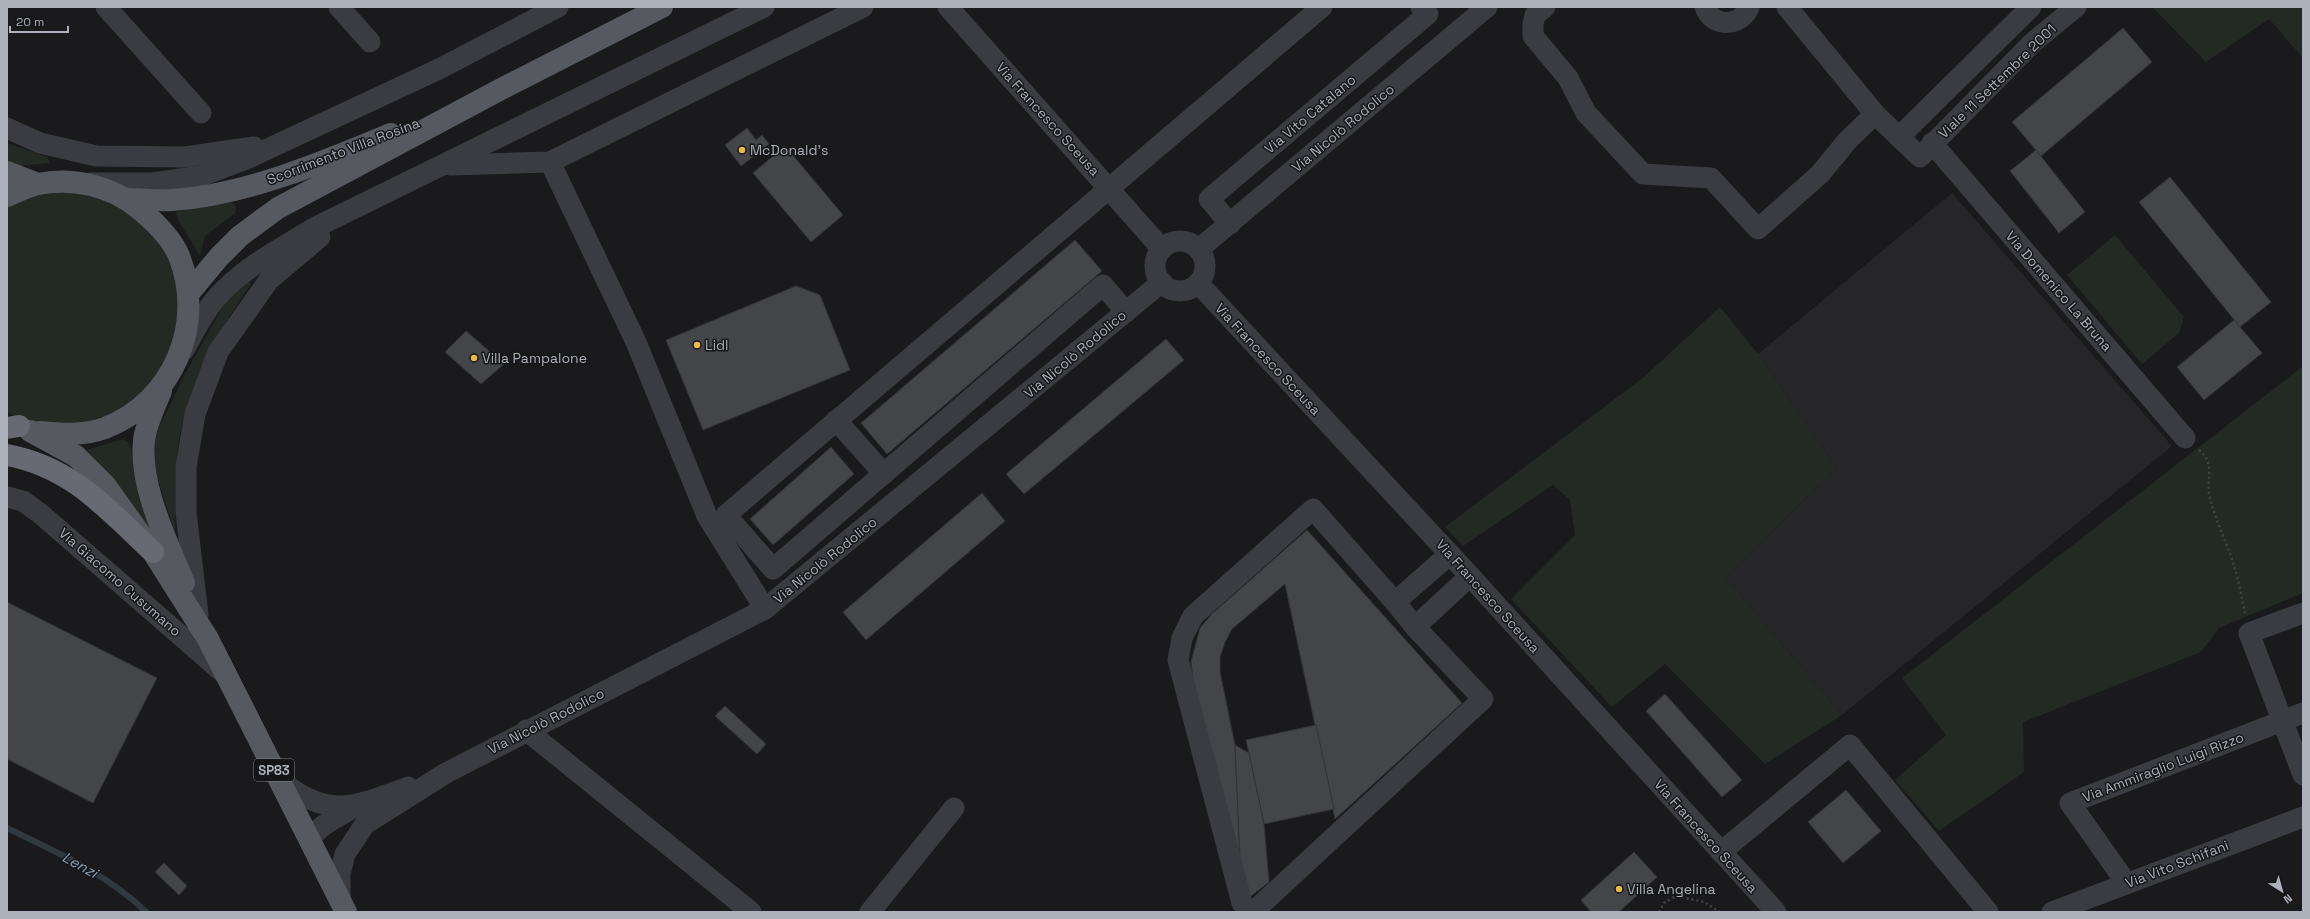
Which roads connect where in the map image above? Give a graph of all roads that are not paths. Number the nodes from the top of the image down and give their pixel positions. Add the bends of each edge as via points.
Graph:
1 (106, 7) edge
2 (339, 7) edge
3 (558, 7) edge
4 (662, 7) edge
5 (764, 7) edge
6 (863, 7) edge
7 (948, 7) edge
8 (1322, 7) edge
9 (1421, 7) edge
10 (1487, 7) edge
11 (1545, 7) edge
12 (1705, 7) edge
13 (1749, 7) edge
14 (1787, 7) edge
15 (2031, 7) edge
16 (2076, 7) edge
17 (370, 42) dead end
18 (507, 86) junction
19 (202, 113) dead end
20 (1875, 114) junction
21 (7, 128) edge
22 (1899, 137) junction
23 (286, 142) junction
24 (1926, 150) junction
25 (550, 162) junction
26 (443, 165) junction
27 (7, 172) edge
28 (76, 182) junction
29 (38, 184) junction
30 (400, 186) junction
31 (1109, 187) junction
32 (7, 196) edge
33 (126, 199) junction
34 (1230, 224) junction
35 (1162, 249) junction
36 (1199, 249) junction
37 (1162, 282) junction
38 (1198, 283) junction
39 (189, 293) junction
40 (1126, 312) junction
41 (180, 356) junction
42 (164, 384) junction
43 (836, 420) junction
44 (16, 427) edge
45 (2185, 438) road end
46 (906, 454) junction
47 (7, 455) edge
48 (884, 474) junction
49 (926, 477) junction
50 (7, 497) edge
51 (152, 552) junction
52 (1450, 554) junction
53 (1470, 576) junction
54 (1395, 602) junction
55 (765, 609) junction
56 (2303, 613) edge
57 (198, 615) junction
58 (1415, 627) junction
59 (208, 640) junction
60 (227, 677) junction
61 (2303, 713) edge
62 (2282, 721) junction
63 (526, 730) junction
64 (2303, 775) edge
65 (279, 779) junction
66 (954, 808) dead end
67 (362, 815) junction
68 (2303, 817) edge
69 (309, 838) junction
70 (1721, 852) junction
71 (2127, 884) junction
72 (343, 906) edge
73 (1248, 908) edge
74 (751, 912) edge
75 (870, 912) edge
76 (1776, 912) edge
77 (1988, 912) edge
78 (2052, 912) edge

1 - 19 street
2 - 17 street
3 - 23 street via 439,70
4 - 18 main road, Scorrimento Villa Rosina
5 - 26 street
6 - 25 street
7 - 31 street, Via Francesco Sceusa
8 - 31 street
9 - 34 street, Via Vito Catalano via 1428,14 1209,199
10 - 34 street, Via Nicolò Rodolico
11 - 20 street via 1535,15 1533,36 1568,78 1586,113 1643,174 1711,178 1758,229 1820,174 1848,140
12 - 13 street via 1717,21 1730,23 1741,18
14 - 20 street, Via Domenico La Bruna
15 - 22 street, Viale 11 Settembre 2001
16 - 24 street, Viale 11 Settembre 2001 via 2031,44
18 - 33 main road, Scorrimento Villa Rosina via 350,152 276,178 221,192 172,200
18 - 39 main road, Scorrimento Villa Rosina via 278,208 240,236
20 - 22 street, Via Domenico La Bruna
21 - 23 street via 40,143 96,156 185,157
22 - 24 street, Via Domenico La Bruna
23 - 28 street via 201,176 153,183
24 - 45 street, Via Domenico La Bruna
25 - 26 street
25 - 55 street via 636,342 707,516
26 - 30 street
27 - 29 main road
28 - 29 main road
28 - 33 main road via 102,188
29 - 32 main road
30 - 41 street via 314,228 257,263 226,287 203,316
30 - 57 street via 318,238 269,280 218,352 195,414 186,468 189,547
31 - 35 street, Via Francesco Sceusa
31 - 43 street
33 - 39 main road via 157,223 178,256
34 - 36 street, Via Nicolò Rodolico
35 - 36 street via 1169,244 1185,241
35 - 37 street via 1158,255 1156,269
36 - 38 street via 1205,270
37 - 38 street via 1168,287 1183,290
37 - 40 street, Via Nicolò Rodolico
38 - 52 street, Via Francesco Sceusa
39 - 41 main road via 188,325
40 - 46 street via 1103,285
40 - 49 street, Via Nicolò Rodolico
41 - 42 main road
42 - 44 main road via 138,411 104,428 67,435
42 - 57 main road, SP83 via 144,440 145,473 163,530
43 - 48 street
43 - 48 street via 726,515 774,569
44 - 51 main road, SP83 via 76,456 105,485
46 - 48 street
46 - 49 street
47 - 51 highway via 20,457 61,473 95,497
49 - 55 street, Via Nicolò Rodolico
50 - 60 street, Via Giacomo Cusumano via 23,501 42,514
51 - 59 main road, SP83
52 - 53 street, Via Francesco Sceusa
52 - 54 street
53 - 58 street
53 - 70 street, Via Francesco Sceusa
54 - 58 street
54 - 73 street via 1313,509 1193,616 1182,638 1178,660
55 - 63 street, Via Nicolò Rodolico
56 - 62 street via 2249,633
57 - 59 main road, SP83
58 - 73 street via 1483,699
59 - 60 main road, SP83
60 - 65 main road, SP83
61 - 62 street, Via Ammiraglio Luigi Rizzo
62 - 64 street
62 - 71 street, Via Ammiraglio Luigi Rizzo via 2070,803
63 - 67 street, Via Nicolò Rodolico
63 - 74 street
65 - 67 street via 296,793 311,800
65 - 69 main road, SP83
66 - 75 street
67 - 69 street, Via Nicolò Rodolico via 326,836
67 - 72 street, Via Nicolò Rodolico via 345,854 340,874
68 - 71 street, Via Vito Schifani
69 - 72 main road, SP83
70 - 76 street, Via Francesco Sceusa
70 - 77 street via 1850,745
71 - 78 street, Via Vito Schifani

